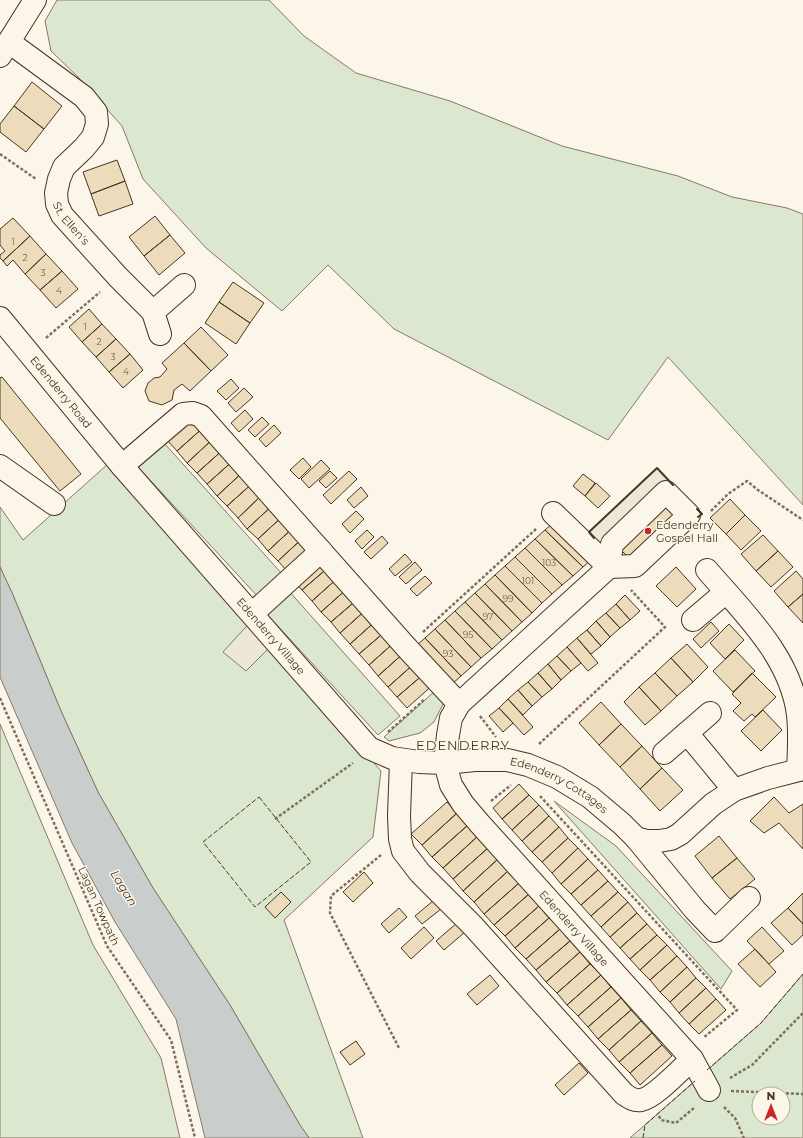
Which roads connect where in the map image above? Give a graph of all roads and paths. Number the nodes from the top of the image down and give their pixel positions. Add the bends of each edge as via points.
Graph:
1 (35, 0) edge
2 (5, 49) edge
3 (0, 154) edge
4 (56, 193) junction
5 (118, 277) junction
6 (184, 285) dead end
7 (153, 312) junction
8 (0, 318) edge
9 (160, 334) dead end
10 (29, 353) junction
11 (0, 466) edge
12 (122, 466) junction
13 (54, 504) dead end
14 (553, 513) joint
15 (321, 551) junction
16 (609, 567) junction
17 (707, 570) dead end
18 (726, 592) junction
19 (252, 614) junction
20 (693, 620) dead end
21 (406, 647) junction
22 (442, 685) junction
23 (0, 698) edge
24 (463, 701) junction
25 (710, 713) dead end
26 (687, 733) junction
27 (500, 742) dead end
28 (369, 748) junction
29 (534, 748) dead end
30 (664, 753) dead end
31 (401, 760) junction
32 (445, 763) junction
33 (801, 770) edge
34 (516, 780) dead end
35 (734, 790) junction
36 (538, 794) dead end
37 (489, 802) dead end
38 (275, 818) dead end
39 (636, 838) junction
40 (400, 839) junction
41 (749, 898) dead end
42 (803, 1013) edge
43 (399, 1048) dead end
44 (689, 1056) junction
45 (709, 1090) junction
46 (803, 1094) edge
47 (652, 1095) junction
48 (195, 1138) edge
49 (744, 1138) edge

1 - 2 street
2 - 4 street, St. Ellen's via 84,97 96,112 94,137 64,167
3 - 4 path
4 - 5 street, St. Ellen's via 62,215
5 - 7 street, St. Ellen's
5 - 10 path
6 - 7 street
7 - 9 street, St. Ellen's
8 - 10 street, Edenderry Road
10 - 12 street, Edenderry Road
11 - 13 street
12 - 15 street via 183,414 193,413 201,416
12 - 19 street, Edenderry Village
14 - 16 street
14 - 21 path
15 - 19 street
15 - 21 street
16 - 24 street, Edenderry Village
16 - 29 path via 666,627
17 - 18 street
18 - 20 street
18 - 33 street via 774,651 785,671 798,714
19 - 28 street, Edenderry Village
21 - 22 street
22 - 24 street
22 - 28 path
23 - 48 path, Lagan Towpath via 107,946 171,1040
24 - 27 path
24 - 32 street, Edenderry Village via 451,718
25 - 26 street
26 - 30 street
26 - 35 street
28 - 31 street, Edenderry Village
28 - 38 path via 359,759
31 - 32 street, Edenderry Village
31 - 40 street
32 - 39 street, Edenderry Cottages via 507,760 528,765 557,777 590,798
32 - 44 street, Edenderry Village via 451,785 472,814
33 - 35 street
34 - 37 path
35 - 39 street via 671,839 647,841
36 - 44 path via 737,1010
39 - 41 street, Edenderry Cottages via 714,931
40 - 43 path via 331,896 330,913
40 - 47 street via 403,851 420,873 473,926 624,1094 632,1099 642,1100
42 - 45 path via 752,1066
44 - 45 street, Edenderry Village
44 - 47 street
45 - 46 path
45 - 47 path via 693,1109 676,1123 661,1120 653,1106
45 - 49 path via 735,1118

